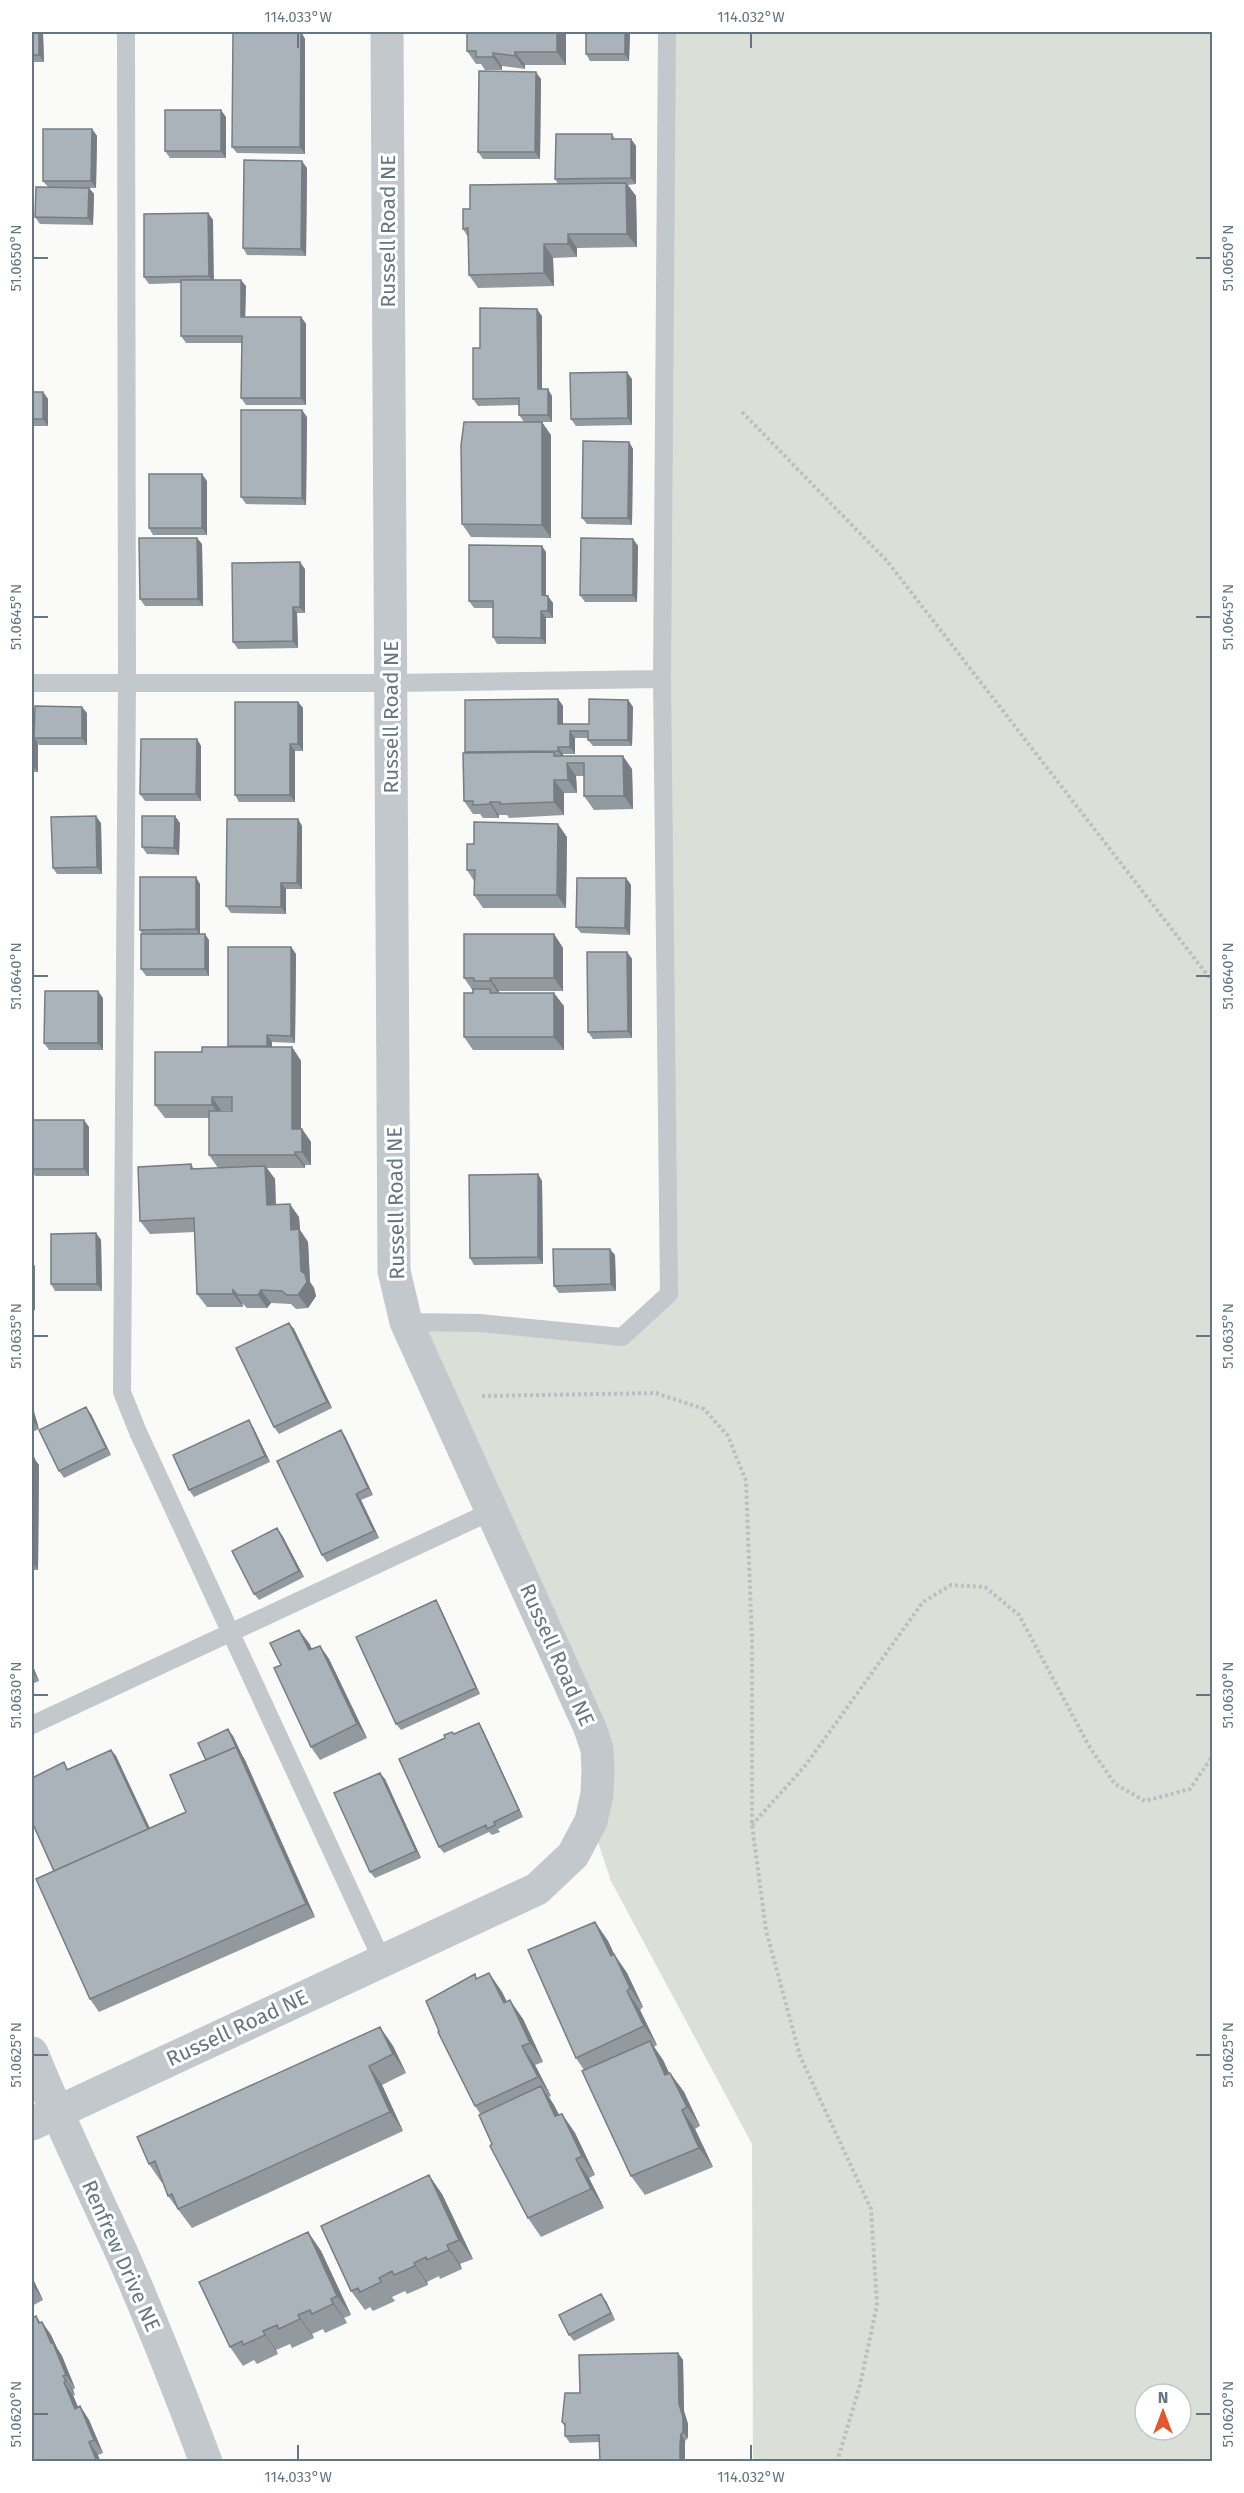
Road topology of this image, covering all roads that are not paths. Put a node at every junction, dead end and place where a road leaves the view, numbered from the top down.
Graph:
1 (126, 32) edge
2 (387, 32) edge
3 (668, 32) edge
4 (662, 679) junction
5 (128, 682) junction
6 (32, 683) edge
7 (391, 683) junction
8 (406, 1322) junction
9 (492, 1511) junction
10 (231, 1633) junction
11 (32, 1725) edge
12 (382, 1960) junction
13 (32, 2053) edge
14 (44, 2118) edge
15 (206, 2462) edge

1 - 5 lane
2 - 7 street, Russell Road NE
3 - 4 lane
4 - 7 lane
4 - 8 lane
5 - 6 lane
5 - 7 lane
5 - 10 lane
7 - 8 street, Russell Road NE
8 - 9 street, Russell Road NE
9 - 10 lane
9 - 12 street, Russell Road NE
10 - 11 lane
10 - 12 lane
12 - 14 street, Russell Road NE
13 - 14 street, Renfrew Drive NE
14 - 15 street, Renfrew Drive NE

